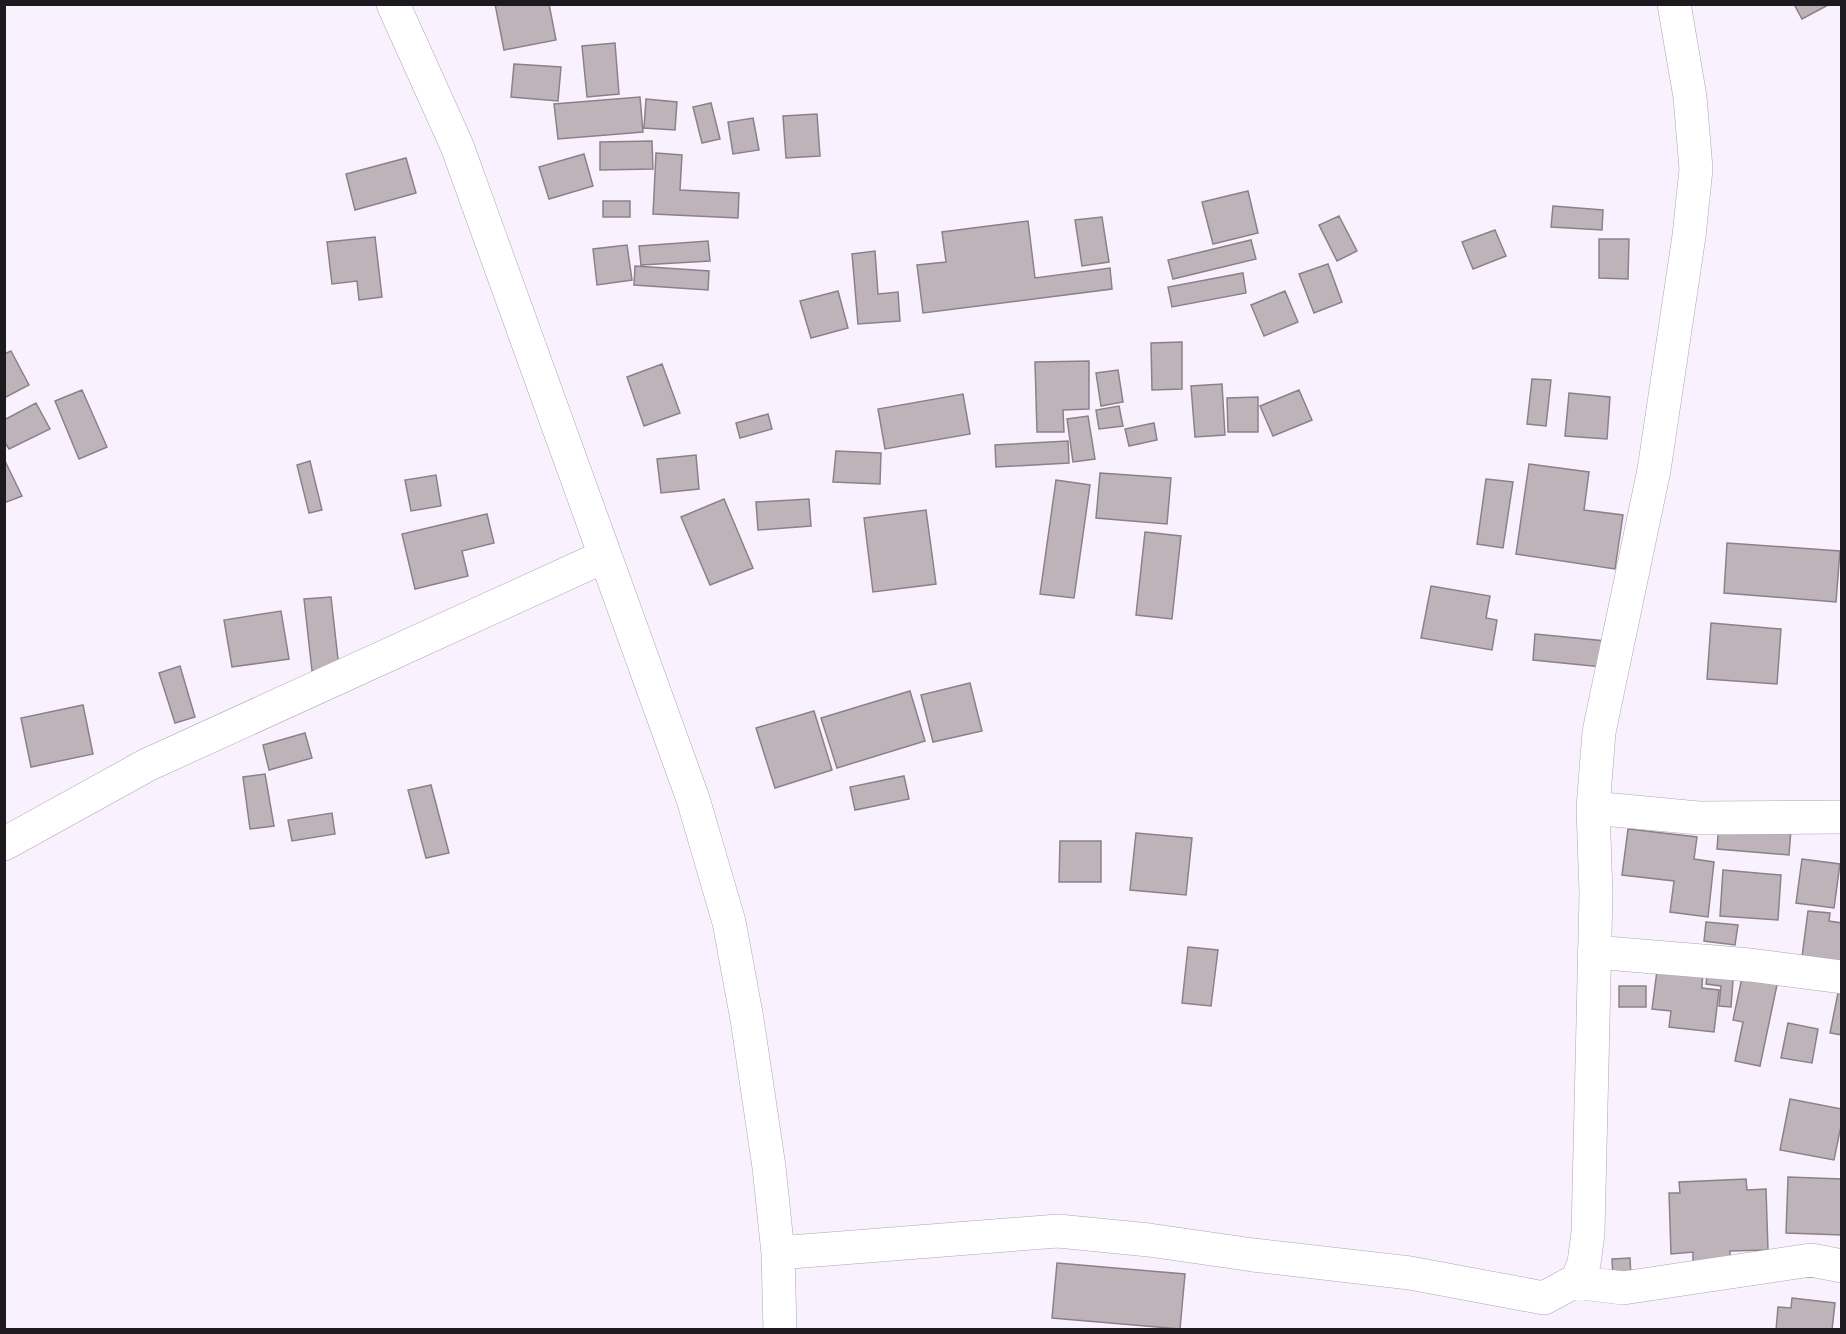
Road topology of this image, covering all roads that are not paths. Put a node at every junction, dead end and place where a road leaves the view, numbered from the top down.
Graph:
1 (393, 4) edge
2 (1674, 4) edge
3 (603, 557) junction
4 (1593, 808) junction
5 (1842, 817) edge
6 (4, 844) edge
7 (1594, 952) junction
8 (1842, 977) edge
9 (778, 1253) junction
10 (1842, 1266) edge
11 (1574, 1282) junction
12 (780, 1329) edge

1 - 3 street
2 - 4 street
3 - 6 street
3 - 9 street
4 - 5 street
4 - 7 street
7 - 8 street
7 - 11 street
9 - 11 street
9 - 12 street
10 - 11 street

